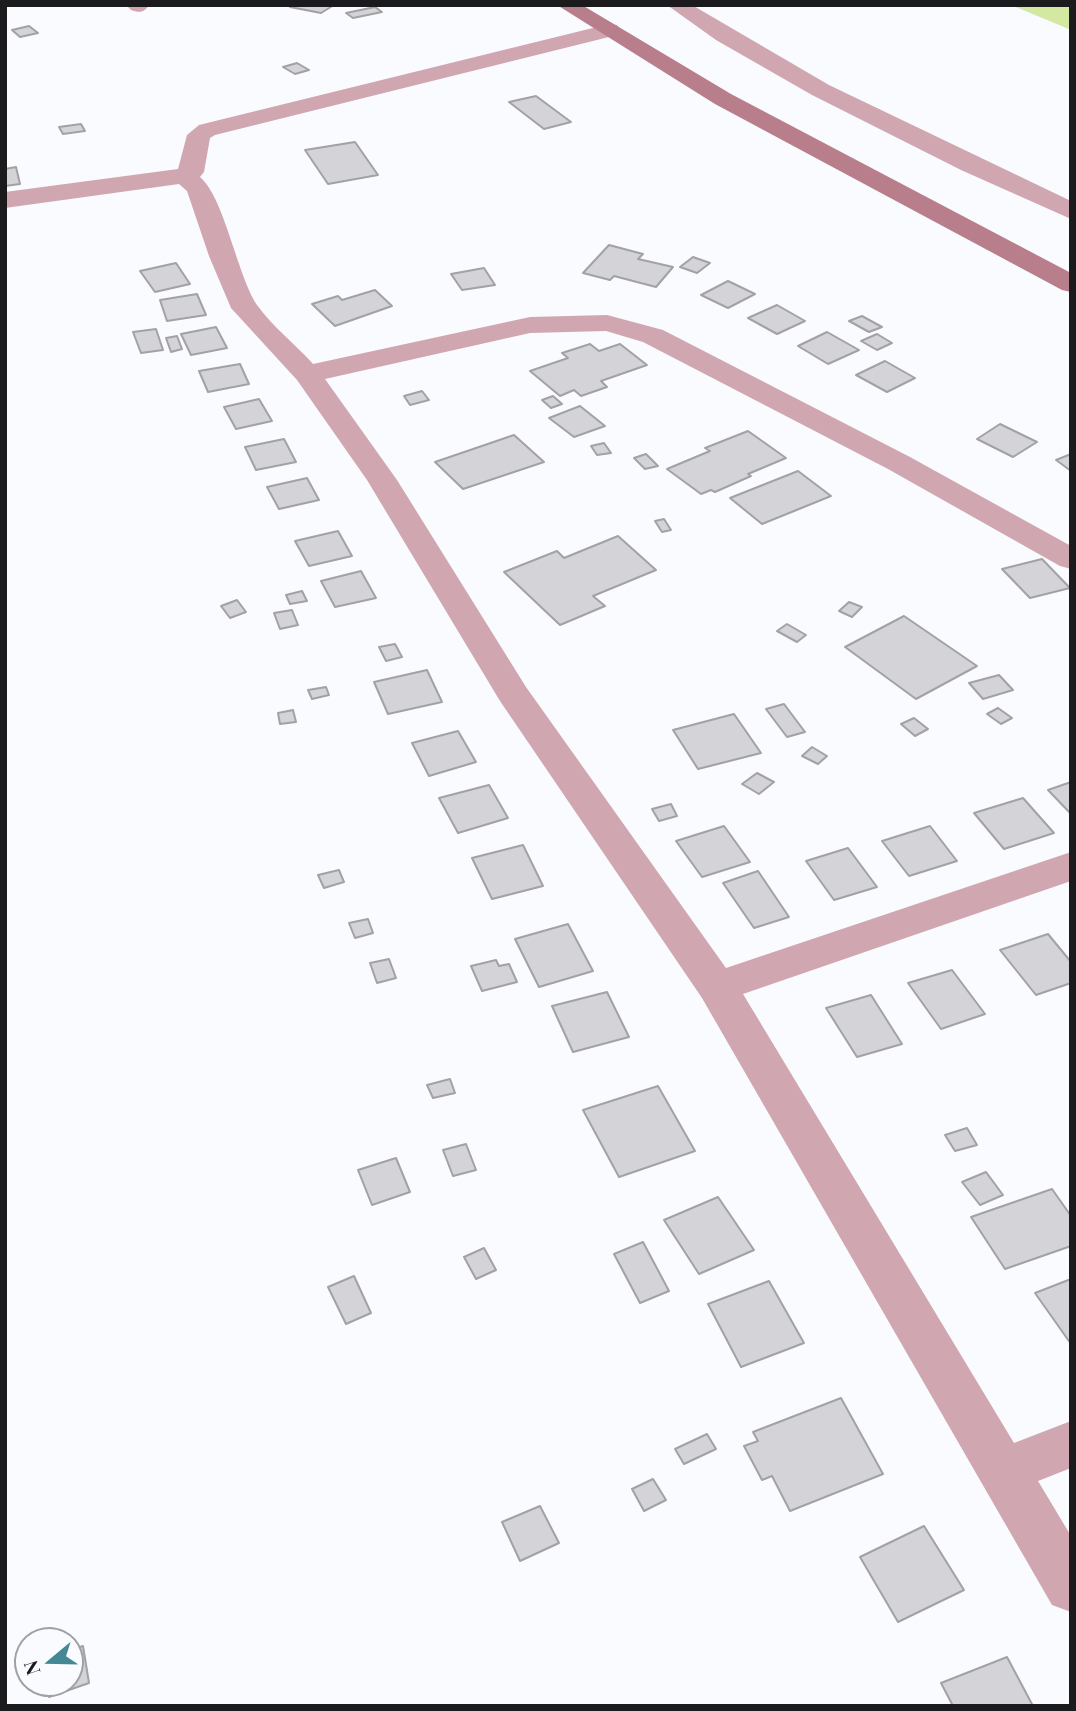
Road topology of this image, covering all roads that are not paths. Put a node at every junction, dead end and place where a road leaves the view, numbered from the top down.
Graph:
1 (567, 5) edge
2 (677, 5) edge
3 (609, 30) junction
4 (184, 176) junction
5 (5, 200) edge
6 (1071, 211) edge
7 (1071, 284) edge
8 (307, 374) junction
9 (1071, 559) edge
10 (1071, 866) edge
11 (717, 987) junction
12 (1071, 1444) edge
13 (1004, 1471) junction
14 (1071, 1586) edge

1 - 3 main road
2 - 6 street
3 - 4 street
3 - 7 main road
4 - 5 street
4 - 8 street
8 - 9 street
8 - 11 street
10 - 11 street
11 - 13 street
12 - 13 street
13 - 14 street

